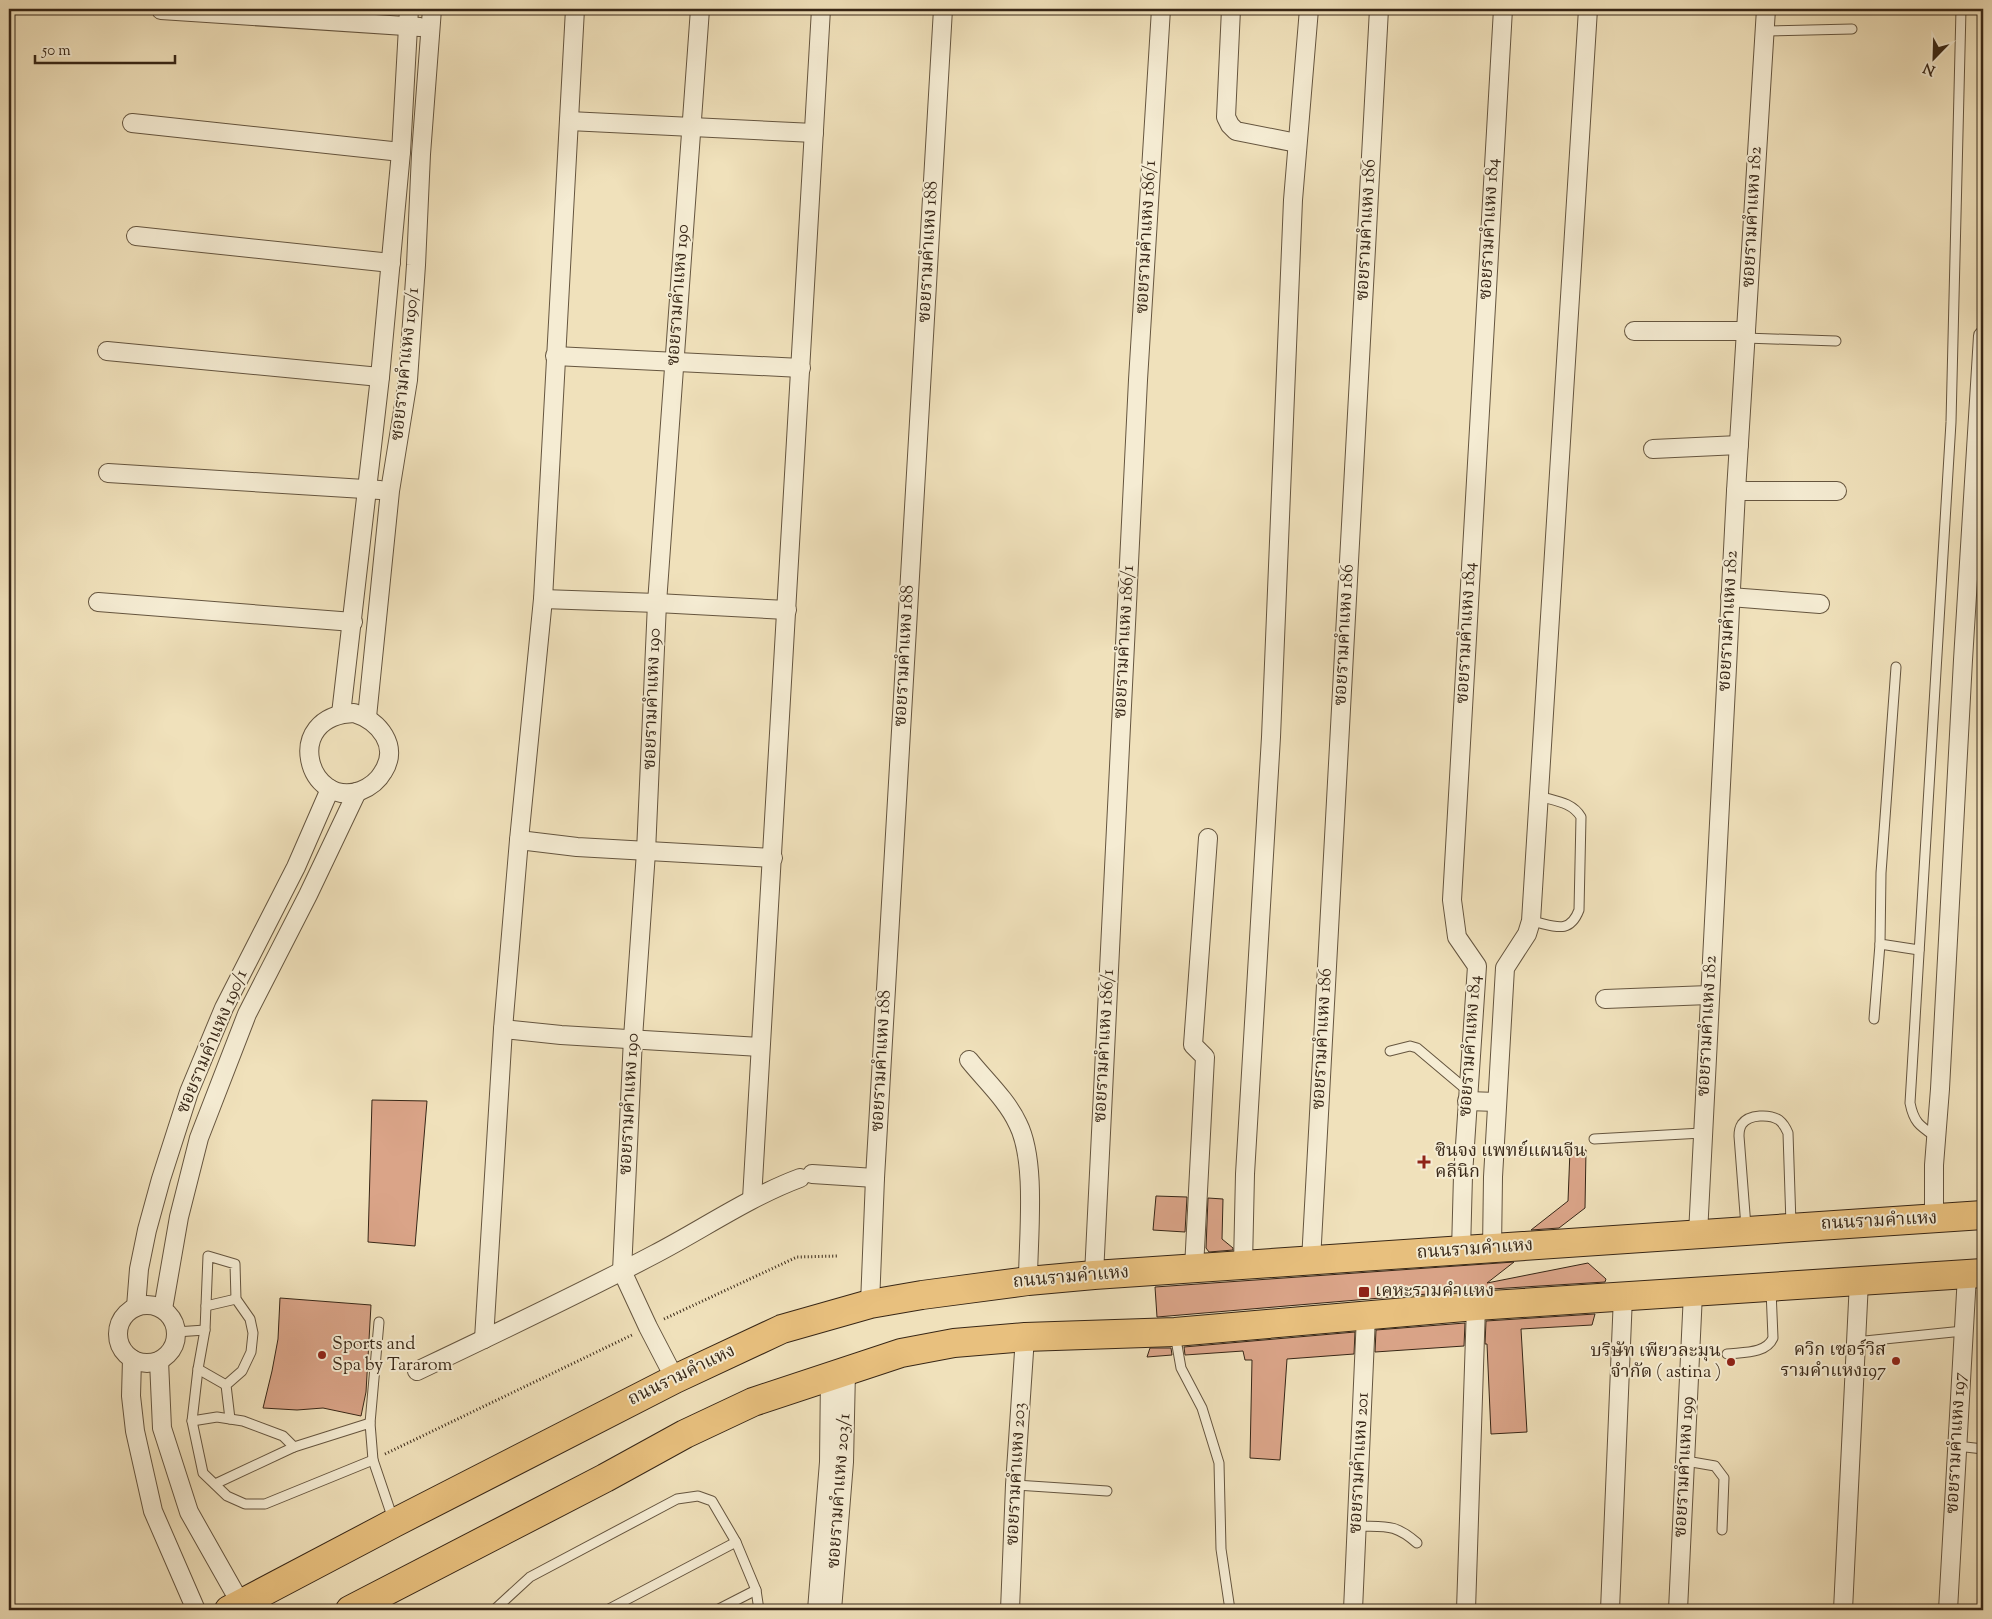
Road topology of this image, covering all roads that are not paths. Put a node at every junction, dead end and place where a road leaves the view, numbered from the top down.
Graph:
1 (409, 9) edge
2 (432, 9) edge
3 (575, 9) edge
4 (700, 9) edge
5 (821, 9) edge
6 (943, 9) edge
7 (1161, 9) edge
8 (1231, 9) edge
9 (1309, 9) edge
10 (1379, 9) edge
11 (1502, 9) edge
12 (1588, 9) edge
13 (1766, 9) edge
14 (1961, 9) edge
15 (162, 10) dead end
16 (345, 16) edge
17 (409, 26) junction
18 (431, 28) junction
19 (1852, 29) dead end
20 (1764, 31) junction
21 (569, 121) junction
22 (132, 123) dead end
23 (692, 126) junction
24 (814, 133) junction
25 (1297, 143) junction
26 (401, 152) junction
27 (136, 236) dead end
28 (391, 262) junction
29 (1634, 331) dead end
30 (1746, 334) junction
31 (1983, 336) edge
32 (1836, 341) dead end
33 (107, 351) dead end
34 (555, 356) junction
35 (674, 363) junction
36 (801, 368) junction
37 (380, 377) junction
38 (1980, 434) edge
39 (1738, 445) junction
40 (1653, 449) dead end
41 (108, 473) dead end
42 (368, 490) junction
43 (390, 491) junction
44 (1736, 491) junction
45 (1837, 491) dead end
46 (1730, 597) junction
47 (543, 599) junction
48 (98, 602) dead end
49 (657, 602) junction
50 (1820, 604) dead end
51 (787, 610) junction
52 (352, 622) junction
53 (1896, 667) dead end
54 (341, 714) junction
55 (367, 717) junction
56 (330, 790) junction
57 (357, 792) junction
58 (1539, 796) junction
59 (1208, 838) dead end
60 (519, 840) junction
61 (646, 852) junction
62 (773, 858) junction
63 (1531, 921) junction
64 (258, 940) junction
65 (1880, 944) junction
66 (279, 950) junction
67 (1919, 950) junction
68 (1477, 966) junction
69 (1505, 968) junction
70 (1709, 995) junction
71 (1605, 999) dead end
72 (1874, 1020) dead end
73 (503, 1029) junction
74 (633, 1038) junction
75 (760, 1047) junction
76 (1390, 1051) dead end
77 (968, 1060) dead end
78 (1468, 1096) junction
79 (1497, 1102) junction
80 (1702, 1134) junction
81 (1936, 1137) junction
82 (1594, 1139) dead end
83 (875, 1178) junction
84 (752, 1199) junction
85 (1983, 1215) edge
86 (1934, 1218) junction
87 (1792, 1227) junction
88 (1746, 1230) junction
89 (1698, 1234) junction
90 (1492, 1249) junction
91 (1461, 1251) junction
92 (1311, 1260) junction
93 (1243, 1264) junction
94 (1194, 1268) junction
95 (622, 1271) junction
96 (1975, 1274) edge
97 (1094, 1275) junction
98 (1028, 1280) junction
99 (1859, 1281) junction
100 (1771, 1288) junction
101 (1693, 1293) junction
102 (1623, 1296) junction
103 (236, 1299) junction
104 (870, 1304) junction
105 (206, 1306) junction
106 (1476, 1306) junction
107 (136, 1307) junction
108 (163, 1309) junction
109 (1366, 1316) junction
110 (379, 1322) dead end
111 (206, 1330) junction
112 (176, 1332) junction
113 (1175, 1332) junction
114 (1963, 1332) junction
115 (1025, 1337) junction
116 (484, 1339) junction
117 (1855, 1342) junction
118 (1727, 1354) dead end
119 (132, 1359) junction
120 (158, 1361) junction
121 (198, 1369) junction
122 (417, 1371) dead end
123 (838, 1373) junction
124 (675, 1379) junction
125 (226, 1385) junction
126 (230, 1419) junction
127 (192, 1421) junction
128 (370, 1423) junction
129 (162, 1428) junction
130 (135, 1431) junction
131 (1957, 1446) junction
132 (294, 1447) junction
133 (1983, 1449) edge
134 (373, 1460) junction
135 (836, 1462) junction
136 (1686, 1462) junction
137 (215, 1484) junction
138 (1015, 1485) junction
139 (1107, 1491) dead end
140 (394, 1523) junction
141 (1357, 1526) junction
142 (1722, 1530) dead end
143 (736, 1542) junction
144 (1417, 1543) dead end
145 (756, 1590) junction
146 (235, 1607) edge
147 (196, 1610) edge
148 (350, 1610) edge
149 (494, 1610) edge
150 (607, 1610) edge
151 (717, 1610) edge
152 (758, 1610) edge
153 (817, 1610) edge
154 (832, 1610) edge
155 (1010, 1610) edge
156 (1230, 1610) edge
157 (1353, 1610) edge
158 (1466, 1610) edge
159 (1610, 1610) edge
160 (1678, 1610) edge
161 (1843, 1610) edge
162 (1948, 1610) edge

1 - 17 street, ซอยรามคำแหง 190/1
2 - 18 street, ซอยรามคำแหง 190/1
3 - 21 street
4 - 23 street, ซอยรามคำแหง 190
5 - 24 street
6 - 83 street, ซอยรามคำแหง 188
7 - 97 street, ซอยรามคำแหง 186/1
8 - 25 street
9 - 25 street
10 - 92 street, ซอยรามคำแหง 186
11 - 68 street, ซอยรามคำแหง 184
12 - 58 street, ซอยรามคำแหง 184
13 - 20 street, ซอยรามคำแหง 182
14 - 67 lane
15 - 16 street
16 - 17 street
17 - 18 street
17 - 26 street, ซอยรามคำแหง 190/1
18 - 43 street, ซอยรามคำแหง 190/1
19 - 20 lane
20 - 30 street, ซอยรามคำแหง 182
21 - 23 street
21 - 34 street
22 - 26 street
23 - 24 street
23 - 35 street, ซอยรามคำแหง 190
24 - 36 street
25 - 93 street
26 - 28 street, ซอยรามคำแหง 190/1
27 - 28 street
28 - 37 street, ซอยรามคำแหง 190/1
29 - 30 street
30 - 32 lane
30 - 39 street, ซอยรามคำแหง 182
31 - 38 street
33 - 37 street
34 - 35 street
34 - 47 street
35 - 36 street
35 - 49 street, ซอยรามคำแหง 190
36 - 51 street
37 - 42 street, ซอยรามคำแหง 190/1
38 - 81 street
39 - 40 street
39 - 44 street, ซอยรามคำแหง 182
41 - 42 street
42 - 43 street
42 - 52 street, ซอยรามคำแหง 190/1
43 - 55 street, ซอยรามคำแหง 190/1
44 - 45 street
44 - 46 street, ซอยรามคำแหง 182
46 - 50 street
46 - 70 street, ซอยรามคำแหง 182
47 - 49 street
47 - 60 street
48 - 52 street
49 - 51 street
49 - 61 street, ซอยรามคำแหง 190
51 - 62 street
52 - 54 street, ซอยรามคำแหง 190/1
53 - 65 lane
54 - 55 street
54 - 56 street
55 - 57 street
56 - 57 street
56 - 64 street, ซอยรามคำแหง 190/1
57 - 66 street, ซอยรามคำแหง 190/1
58 - 63 street, ซอยรามคำแหง 184
58 - 63 lane
59 - 94 street
60 - 61 street
60 - 73 street
61 - 62 street
61 - 74 street, ซอยรามคำแหง 190
62 - 75 street
63 - 69 street, ซอยรามคำแหง 184
64 - 66 street
64 - 107 street, ซอยรามคำแหง 190/1
65 - 67 lane
65 - 72 lane
66 - 108 street, ซอยรามคำแหง 190/1
67 - 81 lane
68 - 69 street
68 - 78 street, ซอยรามคำแหง 184
69 - 79 street, ซอยรามคำแหง 184
70 - 71 street
70 - 80 street, ซอยรามคำแหง 182
73 - 74 street
73 - 116 street
74 - 75 street
74 - 95 street, ซอยรามคำแหง 190
75 - 84 street
76 - 78 lane
77 - 98 street
78 - 79 street
78 - 91 street, ซอยรามคำแหง 184
79 - 90 street, ซอยรามคำแหง 184
80 - 82 lane
80 - 89 street, ซอยรามคำแหง 182
81 - 86 street
83 - 84 street
83 - 104 street, ซอยรามคำแหง 188
84 - 95 street
85 - 86 main road, ถนนรามคำแหง
86 - 87 main road, ถนนรามคำแหง
87 - 88 main road, ถนนรามคำแหง
87 - 88 lane
88 - 89 main road, ถนนรามคำแหง
89 - 90 main road, ถนนรามคำแหง
90 - 91 main road, ถนนรามคำแหง
91 - 92 main road, ถนนรามคำแหง
92 - 93 main road, ถนนรามคำแหง
93 - 94 main road, ถนนรามคำแหง
94 - 97 main road, ถนนรามคำแหง
95 - 116 street
95 - 124 street, ซอยรามคำแหง 190
96 - 99 main road
96 - 114 street, ซอยรามคำแหง 197
97 - 98 main road, ถนนรามคำแหง
98 - 104 main road, ถนนรามคำแหง
99 - 100 main road
99 - 117 street
100 - 101 main road
100 - 118 lane
101 - 102 main road
101 - 136 street, ซอยรามคำแหง 199
102 - 106 main road
102 - 159 street
103 - 105 lane
103 - 105 lane
103 - 125 lane
104 - 124 main road, ถนนรามคำแหง
105 - 111 lane
106 - 109 main road
106 - 158 street
107 - 108 street
107 - 119 street
108 - 112 street
109 - 113 main road
109 - 141 street, ซอยรามคำแหง 201
110 - 128 lane
111 - 112 lane
111 - 121 lane
112 - 120 street
113 - 115 main road
113 - 156 lane
114 - 117 lane
114 - 131 street, ซอยรามคำแหง 197
115 - 123 main road
115 - 138 street, ซอยรามคำแหง 203
116 - 122 street
117 - 161 street
119 - 120 street
119 - 130 street
120 - 129 street
121 - 125 lane
121 - 127 lane
123 - 135 street, ซอยรามคำแหง 203/1
123 - 148 main road
124 - 140 main road, ถนนรามคำแหง
125 - 126 lane
126 - 127 lane
126 - 132 lane
127 - 137 lane
128 - 132 lane
128 - 134 lane
129 - 130 street
129 - 146 street
130 - 147 street
131 - 133 lane
131 - 162 street, ซอยรามคำแหง 197
132 - 137 lane
134 - 137 lane
134 - 140 lane
135 - 153 street, ซอยรามคำแหง 203/1
135 - 154 street, ซอยรามคำแหง 203/1
136 - 142 lane
136 - 160 street, ซอยรามคำแหง 199
138 - 139 lane
138 - 155 street, ซอยรามคำแหง 203
140 - 146 main road, ถนนรามคำแหง
141 - 144 lane
141 - 157 street, ซอยรามคำแหง 201
143 - 145 lane
143 - 149 lane
143 - 150 lane
145 - 151 lane
145 - 152 lane

